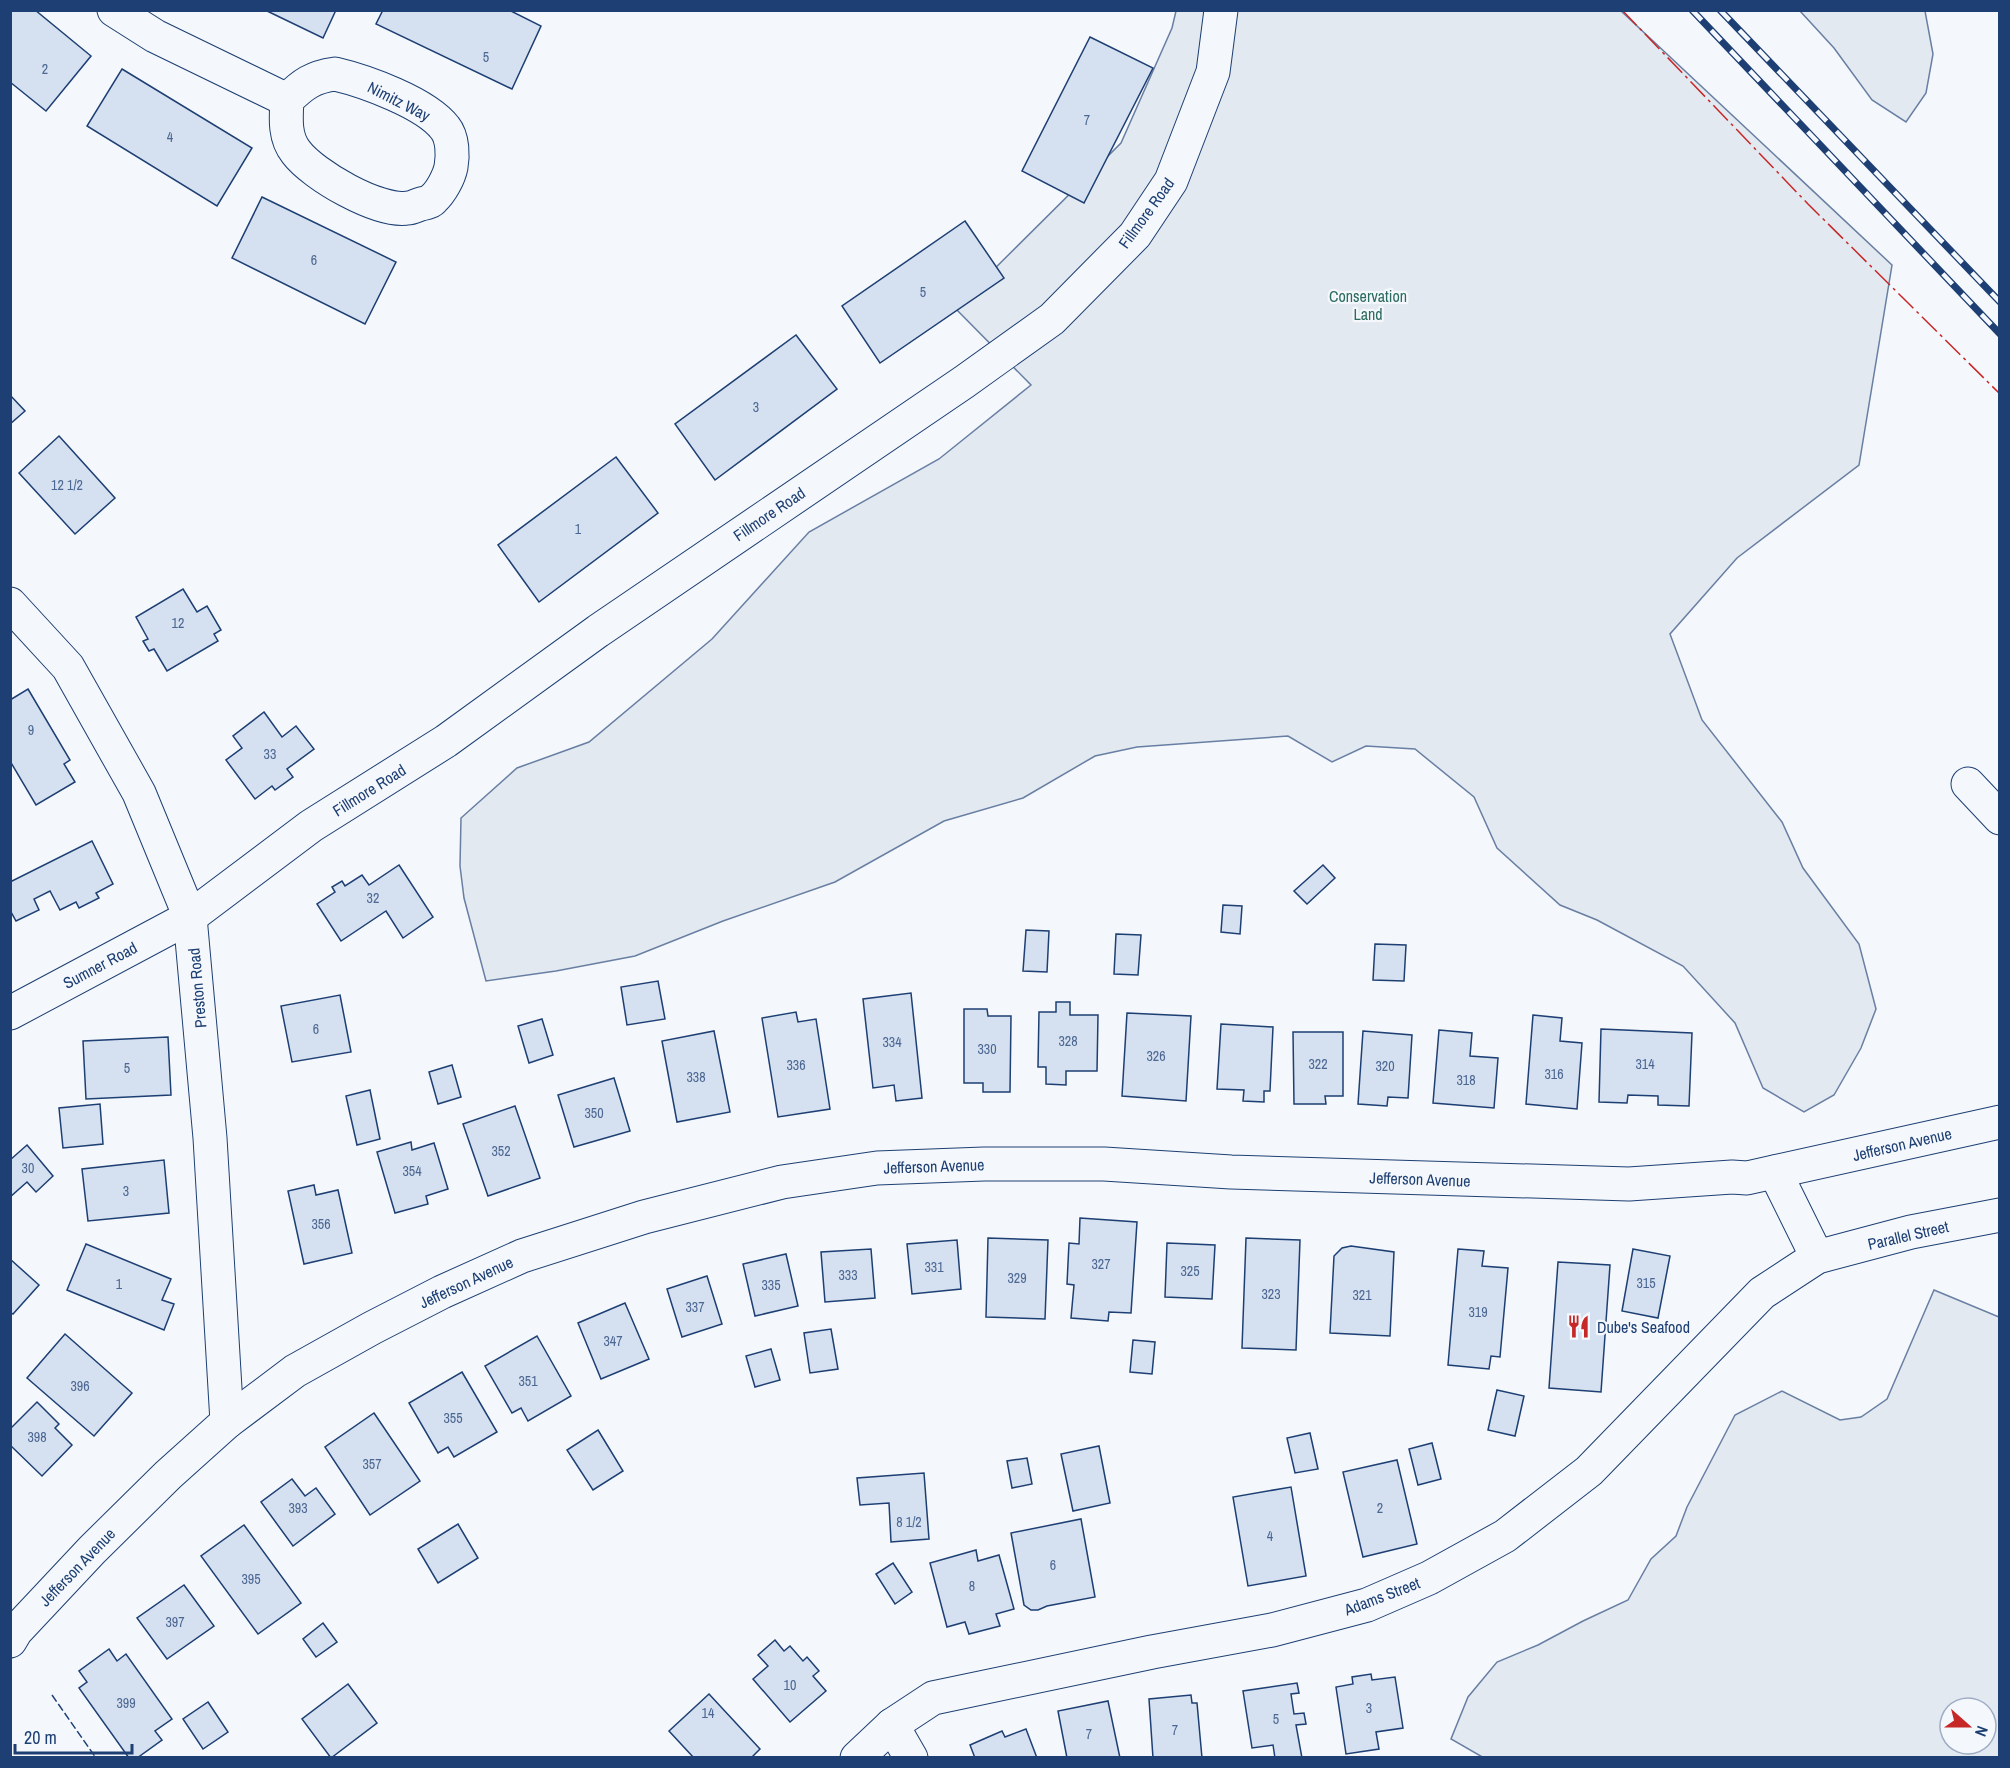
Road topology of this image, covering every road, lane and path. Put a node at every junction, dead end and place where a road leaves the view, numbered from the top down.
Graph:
1 (114, 10) edge
2 (1221, 10) edge
3 (287, 100) junction
4 (10, 604) edge
5 (1968, 784) dead end
6 (2000, 818) edge
7 (190, 917) junction
8 (10, 1013) edge
9 (2000, 1122) edge
10 (1775, 1172) junction
11 (2000, 1215) edge
12 (1817, 1257) junction
13 (227, 1422) junction
14 (10, 1641) edge
15 (892, 1725) junction
16 (857, 1758) edge
17 (911, 1758) edge

1 - 3 street
2 - 7 street, Fillmore Road
3 - 3 street, Nimitz Way
4 - 7 street, Preston Road
5 - 6 street
7 - 8 street, Sumner Road
7 - 13 street, Preston Road
9 - 10 street, Jefferson Avenue
10 - 12 street
10 - 13 street, Jefferson Avenue
11 - 12 street, Parallel Street
12 - 15 street, Adams Street
13 - 14 street, Jefferson Avenue
15 - 16 street, Adams Street
15 - 17 street

